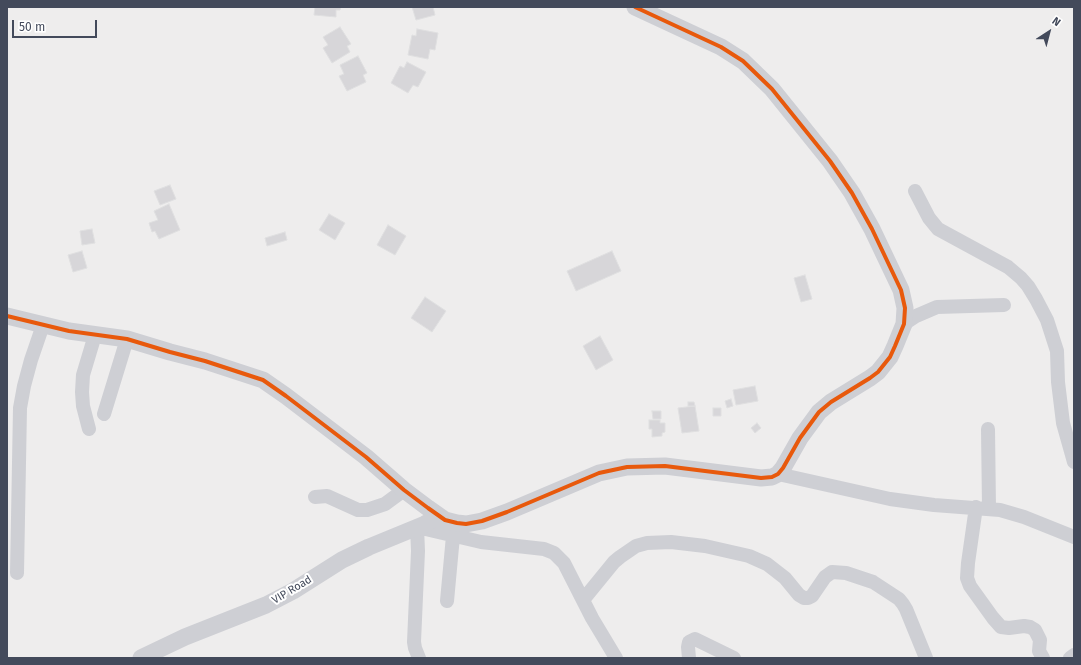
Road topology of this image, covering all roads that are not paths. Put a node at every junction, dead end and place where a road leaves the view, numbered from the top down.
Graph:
1 (634, 7) edge
2 (915, 191) dead end
3 (1004, 306) dead end
4 (7, 316) edge
5 (904, 324) junction
6 (43, 325) junction
7 (95, 335) junction
8 (127, 339) junction
9 (1067, 404) edge
10 (104, 414) dead end
11 (89, 429) dead end
12 (988, 429) dead end
13 (1074, 462) edge
14 (778, 474) junction
15 (404, 490) junction
16 (315, 497) dead end
17 (983, 508) junction
18 (439, 516) junction
19 (416, 527) junction
20 (453, 536) junction
21 (1074, 537) edge
22 (17, 573) dead end
23 (583, 600) junction
24 (447, 601) dead end
25 (417, 653) edge
26 (1074, 655) edge
27 (141, 658) edge
28 (404, 658) edge
29 (616, 658) edge
30 (689, 658) edge
31 (734, 658) edge
32 (926, 658) edge
33 (1043, 658) edge
34 (1070, 658) edge

1 - 5 street
2 - 9 street
3 - 5 street
4 - 6 street
5 - 14 street
6 - 7 street
6 - 22 street
7 - 8 street
7 - 11 street
8 - 10 street
8 - 15 street
9 - 13 street
12 - 17 street
14 - 17 street
14 - 18 street
15 - 16 street
15 - 18 street
17 - 21 street
17 - 33 street
18 - 19 street, VIP Road
19 - 20 street
19 - 25 street
19 - 27 street, VIP Road
20 - 23 street
20 - 24 street
23 - 29 street
23 - 32 street
25 - 28 street
26 - 34 street
30 - 31 street

